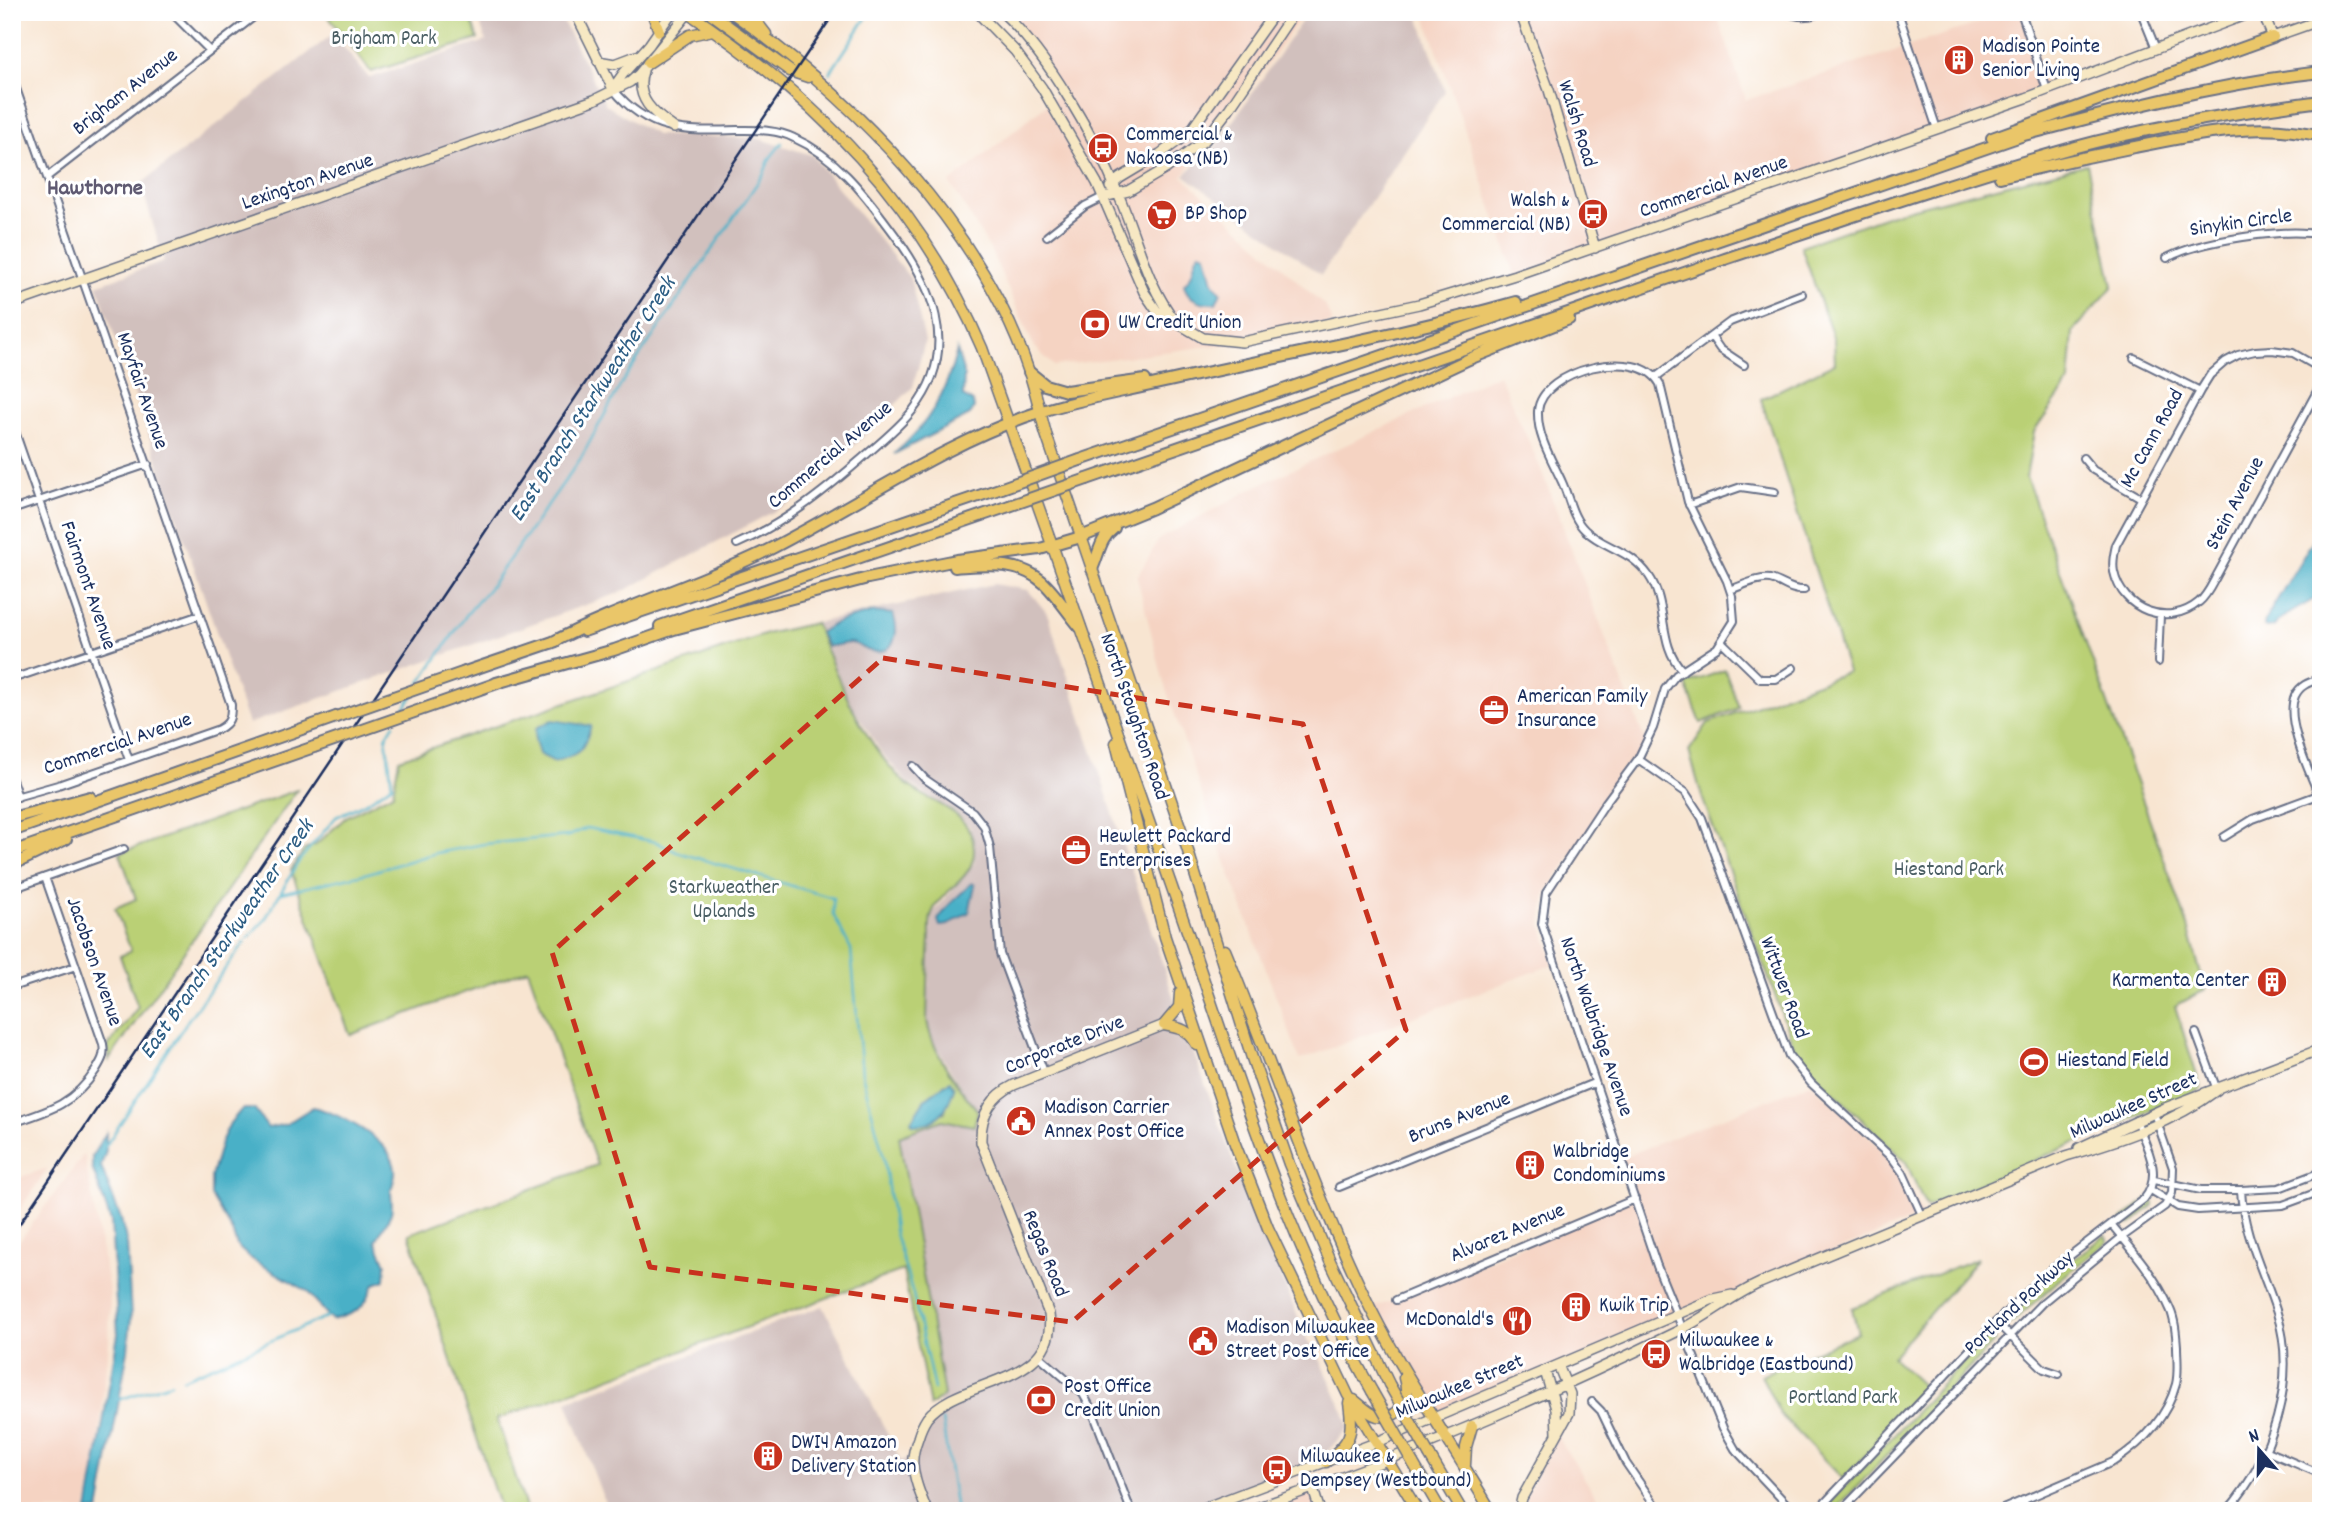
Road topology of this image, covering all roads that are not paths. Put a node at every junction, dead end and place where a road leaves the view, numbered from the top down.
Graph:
1 (171, 12) edge
2 (260, 12) edge
3 (575, 12) edge
4 (652, 12) edge
5 (672, 12) edge
6 (709, 12) edge
7 (731, 12) edge
8 (749, 12) edge
9 (977, 12) edge
10 (1002, 12) edge
11 (1275, 12) edge
12 (1294, 12) edge
13 (1520, 12) edge
14 (1787, 12) edge
15 (1824, 12) edge
16 (1898, 12) edge
17 (2021, 12) edge
18 (2141, 12) edge
19 (2253, 12) edge
20 (2262, 12) edge
21 (688, 13) edge
22 (2321, 20) edge
23 (713, 30) junction
24 (659, 31) junction
25 (2273, 37) junction
26 (775, 46) junction
27 (2155, 49) junction
28 (210, 51) junction
29 (643, 53) junction
30 (598, 61) junction
31 (647, 65) junction
32 (2321, 72) edge
33 (12, 77) edge
34 (815, 80) junction
35 (612, 89) junction
36 (2047, 90) junction
37 (2321, 101) edge
38 (674, 128) junction
39 (1937, 129) junction
40 (2321, 136) edge
41 (1907, 174) junction
42 (47, 177) junction
43 (1113, 184) junction
44 (1118, 195) junction
45 (1103, 197) junction
46 (1891, 203) junction
47 (2321, 235) edge
48 (1047, 236) dead end
49 (1595, 247) junction
50 (2167, 258) dead end
51 (1650, 262) junction
52 (84, 279) junction
53 (1631, 291) junction
54 (1802, 294) dead end
55 (12, 304) edge
56 (1177, 323) junction
57 (1711, 336) junction
58 (2134, 358) dead end
59 (1744, 365) dead end
60 (2321, 369) edge
61 (1029, 372) junction
62 (1200, 374) junction
63 (1656, 377) junction
64 (2321, 384) edge
65 (2200, 391) junction
66 (1040, 411) junction
67 (12, 423) edge
68 (1009, 424) junction
69 (2082, 458) dead end
70 (148, 464) junction
71 (1775, 492) dead end
72 (2141, 498) junction
73 (39, 501) junction
74 (1689, 505) junction
75 (12, 510) edge
76 (1124, 520) junction
77 (1081, 537) junction
78 (737, 544) dead end
79 (1052, 546) junction
80 (914, 569) junction
81 (1092, 569) junction
82 (1730, 590) junction
83 (1804, 590) dead end
84 (200, 615) junction
85 (2160, 615) junction
86 (1080, 627) junction
87 (1722, 642) junction
88 (551, 643) junction
89 (91, 652) junction
90 (2158, 662) dead end
91 (1793, 668) dead end
92 (1683, 671) junction
93 (2321, 678) edge
94 (12, 679) edge
95 (496, 683) junction
96 (1101, 683) junction
97 (231, 718) joint
98 (1638, 759) junction
99 (129, 760) junction
100 (913, 766) dead end
101 (12, 780) edge
102 (157, 780) junction
103 (2320, 796) edge
104 (15, 797) edge
105 (117, 815) junction
106 (12, 818) edge
107 (12, 831) edge
108 (2224, 836) dead end
109 (124, 849) dead end
110 (12, 852) edge
111 (12, 865) edge
112 (46, 877) junction
113 (12, 889) edge
114 (1203, 898) junction
115 (76, 966) junction
116 (1175, 970) junction
117 (12, 987) edge
118 (1164, 1025) junction
119 (2196, 1033) dead end
120 (2321, 1049) edge
121 (1209, 1067) junction
122 (1044, 1072) junction
123 (1594, 1083) junction
124 (2217, 1090) junction
125 (987, 1109) joint
126 (2154, 1113) junction
127 (2136, 1121) junction
128 (12, 1123) edge
129 (2158, 1124) junction
130 (2140, 1131) junction
131 (2066, 1156) junction
132 (2321, 1172) edge
133 (2154, 1180) junction
134 (2174, 1183) junction
135 (1339, 1187) dead end
136 (2151, 1190) junction
137 (2241, 1191) junction
138 (2321, 1191) edge
139 (1635, 1199) junction
140 (2167, 1202) junction
141 (2242, 1209) junction
142 (1922, 1215) junction
143 (2111, 1224) junction
144 (2122, 1237) junction
145 (1737, 1294) junction
146 (1396, 1300) dead end
147 (1676, 1314) junction
148 (1996, 1322) junction
149 (1682, 1329) junction
150 (2008, 1335) junction
151 (1038, 1355) junction
152 (1399, 1361) junction
153 (1558, 1365) junction
154 (1545, 1371) junction
155 (2059, 1374) dead end
156 (1567, 1385) junction
157 (1552, 1392) junction
158 (1348, 1395) junction
159 (1592, 1402) dead end
160 (1434, 1418) junction
161 (1472, 1426) junction
162 (1556, 1435) junction
163 (1447, 1437) junction
164 (1375, 1443) junction
165 (2264, 1450) junction
166 (1387, 1461) junction
167 (1326, 1462) junction
168 (1465, 1466) junction
169 (2321, 1474) edge
170 (1255, 1488) junction
171 (1313, 1489) junction
172 (2023, 1500) junction
173 (1440, 1510) edge
174 (927, 1511) edge
175 (1131, 1511) edge
176 (1196, 1511) edge
177 (1215, 1511) edge
178 (1247, 1511) edge
179 (1320, 1511) edge
180 (1418, 1511) edge
181 (1462, 1511) edge
182 (1491, 1511) edge
183 (1519, 1511) edge
184 (1659, 1511) edge
185 (1793, 1511) edge
186 (1817, 1511) edge
187 (1841, 1511) edge
188 (1998, 1511) edge
189 (2028, 1511) edge
190 (2227, 1511) edge

1 - 28 street
2 - 28 street, Brigham Avenue
3 - 30 street
4 - 24 main road
5 - 24 street
6 - 34 main road
7 - 26 main road, North Stoughton Road
8 - 26 main road
9 - 45 street, Commercial Avenue
10 - 43 street, Commercial Avenue
11 - 43 street
12 - 44 street
13 - 49 street, Walsh Road
14 - 15 street
16 - 39 street
17 - 36 street
18 - 27 street
19 - 27 street, Commercial Avenue
20 - 25 street
21 - 23 main road, North Stoughton Road
21 - 31 street
22 - 25 street
23 - 31 main road
23 - 68 main road, North Stoughton Road
24 - 29 street
25 - 41 highway
26 - 34 main road, North Stoughton Road
27 - 36 street, Commercial Avenue
28 - 42 street, Brigham Avenue
29 - 30 street
29 - 35 street
30 - 35 street
31 - 35 street
31 - 38 street
32 - 41 highway
33 - 42 street, Mayfair Avenue
34 - 61 main road, North Stoughton Road
35 - 38 street, Commercial Avenue
35 - 52 street, Lexington Avenue
36 - 39 street, Commercial Avenue
37 - 46 highway
38 - 78 street, Commercial Avenue
39 - 49 street, Commercial Avenue
40 - 46 highway
41 - 51 highway
42 - 52 street, Mayfair Avenue
43 - 44 street, Commercial Avenue
43 - 45 street
44 - 45 street
44 - 56 street, Commercial Avenue
45 - 48 street
45 - 56 street, Commercial Avenue
46 - 53 highway
47 - 50 street, Sinykin Circle
49 - 56 street, Commercial Avenue
51 - 62 highway
51 - 88 highway, bridge
52 - 55 street, Lexington Avenue
52 - 70 street, Mayfair Avenue
53 - 76 highway
53 - 95 highway, bridge
54 - 57 street
57 - 59 street
57 - 63 street
58 - 65 street
60 - 65 street, Mc Cann Road
61 - 62 highway
61 - 66 main road, North Stoughton Road
62 - 66 highway
63 - 74 street
63 - 92 street
64 - 85 street, Stein Avenue
65 - 72 street, Mc Cann Road
66 - 68 highway
66 - 77 main road, North Stoughton Road
67 - 73 street, Fairmont Avenue
68 - 79 main road, North Stoughton Road
68 - 88 highway
69 - 72 street
70 - 73 street
70 - 84 street, Mayfair Avenue
71 - 74 street
72 - 85 street, Mc Cann Road
73 - 75 street
73 - 89 street, Fairmont Avenue
74 - 82 street
76 - 77 highway
76 - 81 highway
77 - 79 highway
77 - 81 main road, North Stoughton Road
79 - 80 highway
79 - 86 main road, North Stoughton Road
80 - 86 highway
80 - 95 highway
81 - 114 main road, North Stoughton Road
82 - 83 street
82 - 87 street
84 - 89 street
84 - 97 street, Mayfair Avenue
85 - 90 street
86 - 96 main road, North Stoughton Road
87 - 91 street
87 - 92 street, North Walbridge Avenue
88 - 102 highway, bridge
89 - 94 street
89 - 99 street, Fairmont Avenue
92 - 98 street, North Walbridge Avenue
93 - 103 street
95 - 105 highway, bridge
96 - 116 main road
96 - 173 main road, North Stoughton Road, bridge
97 - 99 street, Commercial Avenue
98 - 123 street, North Walbridge Avenue
98 - 142 street, Wittwer Road
99 - 104 street, Commercial Avenue
100 - 122 street
101 - 104 street
102 - 106 highway
102 - 107 highway
103 - 108 street
105 - 110 highway
105 - 111 highway
109 - 112 street
112 - 113 street
112 - 115 street, Jacobson Avenue
114 - 152 main road
114 - 181 main road, North Stoughton Road, bridge
115 - 117 street
115 - 128 street, Jacobson Avenue
116 - 118 main road
116 - 121 main road
118 - 121 main road
118 - 122 street, Corporate Drive
119 - 124 street
120 - 124 street, Milwaukee Street
121 - 158 main road
122 - 125 street, Corporate Drive
123 - 135 street, Bruns Avenue
123 - 139 street, North Walbridge Avenue
124 - 126 street, Milwaukee Street
124 - 129 street, Milwaukee Street
125 - 151 street, Regas Road
126 - 127 street, Milwaukee Street
126 - 129 street
127 - 130 street
127 - 131 street, Milwaukee Street
129 - 130 street, Milwaukee Street
129 - 134 street
130 - 131 street, Milwaukee Street
130 - 133 street
131 - 142 street, Milwaukee Street
132 - 137 street
133 - 134 street
133 - 136 street
134 - 137 street
134 - 140 street, Portland Parkway
136 - 140 street
136 - 143 street, Portland Parkway
137 - 141 street
138 - 141 street
139 - 146 street, Alvarez Avenue
139 - 147 street, North Walbridge Avenue
140 - 141 street
140 - 144 street, Portland Parkway
141 - 165 street
142 - 145 street, Milwaukee Street
143 - 144 street
143 - 148 street, Portland Parkway
144 - 150 street, Portland Parkway
144 - 172 street
145 - 147 street, Milwaukee Street
145 - 149 street, Milwaukee Street
147 - 149 street, North Walbridge Avenue
147 - 153 street, Milwaukee Street
148 - 150 street
148 - 186 street, Portland Parkway
149 - 156 street, Milwaukee Street
149 - 185 street, North Walbridge Avenue
150 - 155 street
150 - 187 street, Portland Parkway
151 - 174 street
151 - 175 street
152 - 158 main road
152 - 160 main road
153 - 154 street, Milwaukee Street
153 - 156 street
154 - 157 street
154 - 160 street, Milwaukee Street
156 - 157 street, Milwaukee Street
156 - 162 street
157 - 161 street, Milwaukee Street
157 - 162 street
158 - 164 main road
158 - 167 main road
159 - 184 street
160 - 163 main road
160 - 164 street, Milwaukee Street
161 - 163 street, Milwaukee Street
161 - 168 main road
162 - 183 street
163 - 166 street, Milwaukee Street
163 - 168 main road
164 - 166 main road
164 - 167 street, Milwaukee Street
165 - 169 street
165 - 190 street
166 - 171 street, Milwaukee Street
166 - 180 main road
167 - 170 street, Milwaukee Street
168 - 182 main road
170 - 176 street, Milwaukee Street
170 - 177 street
171 - 178 street, Milwaukee Street
171 - 179 street
172 - 188 street
172 - 189 street

